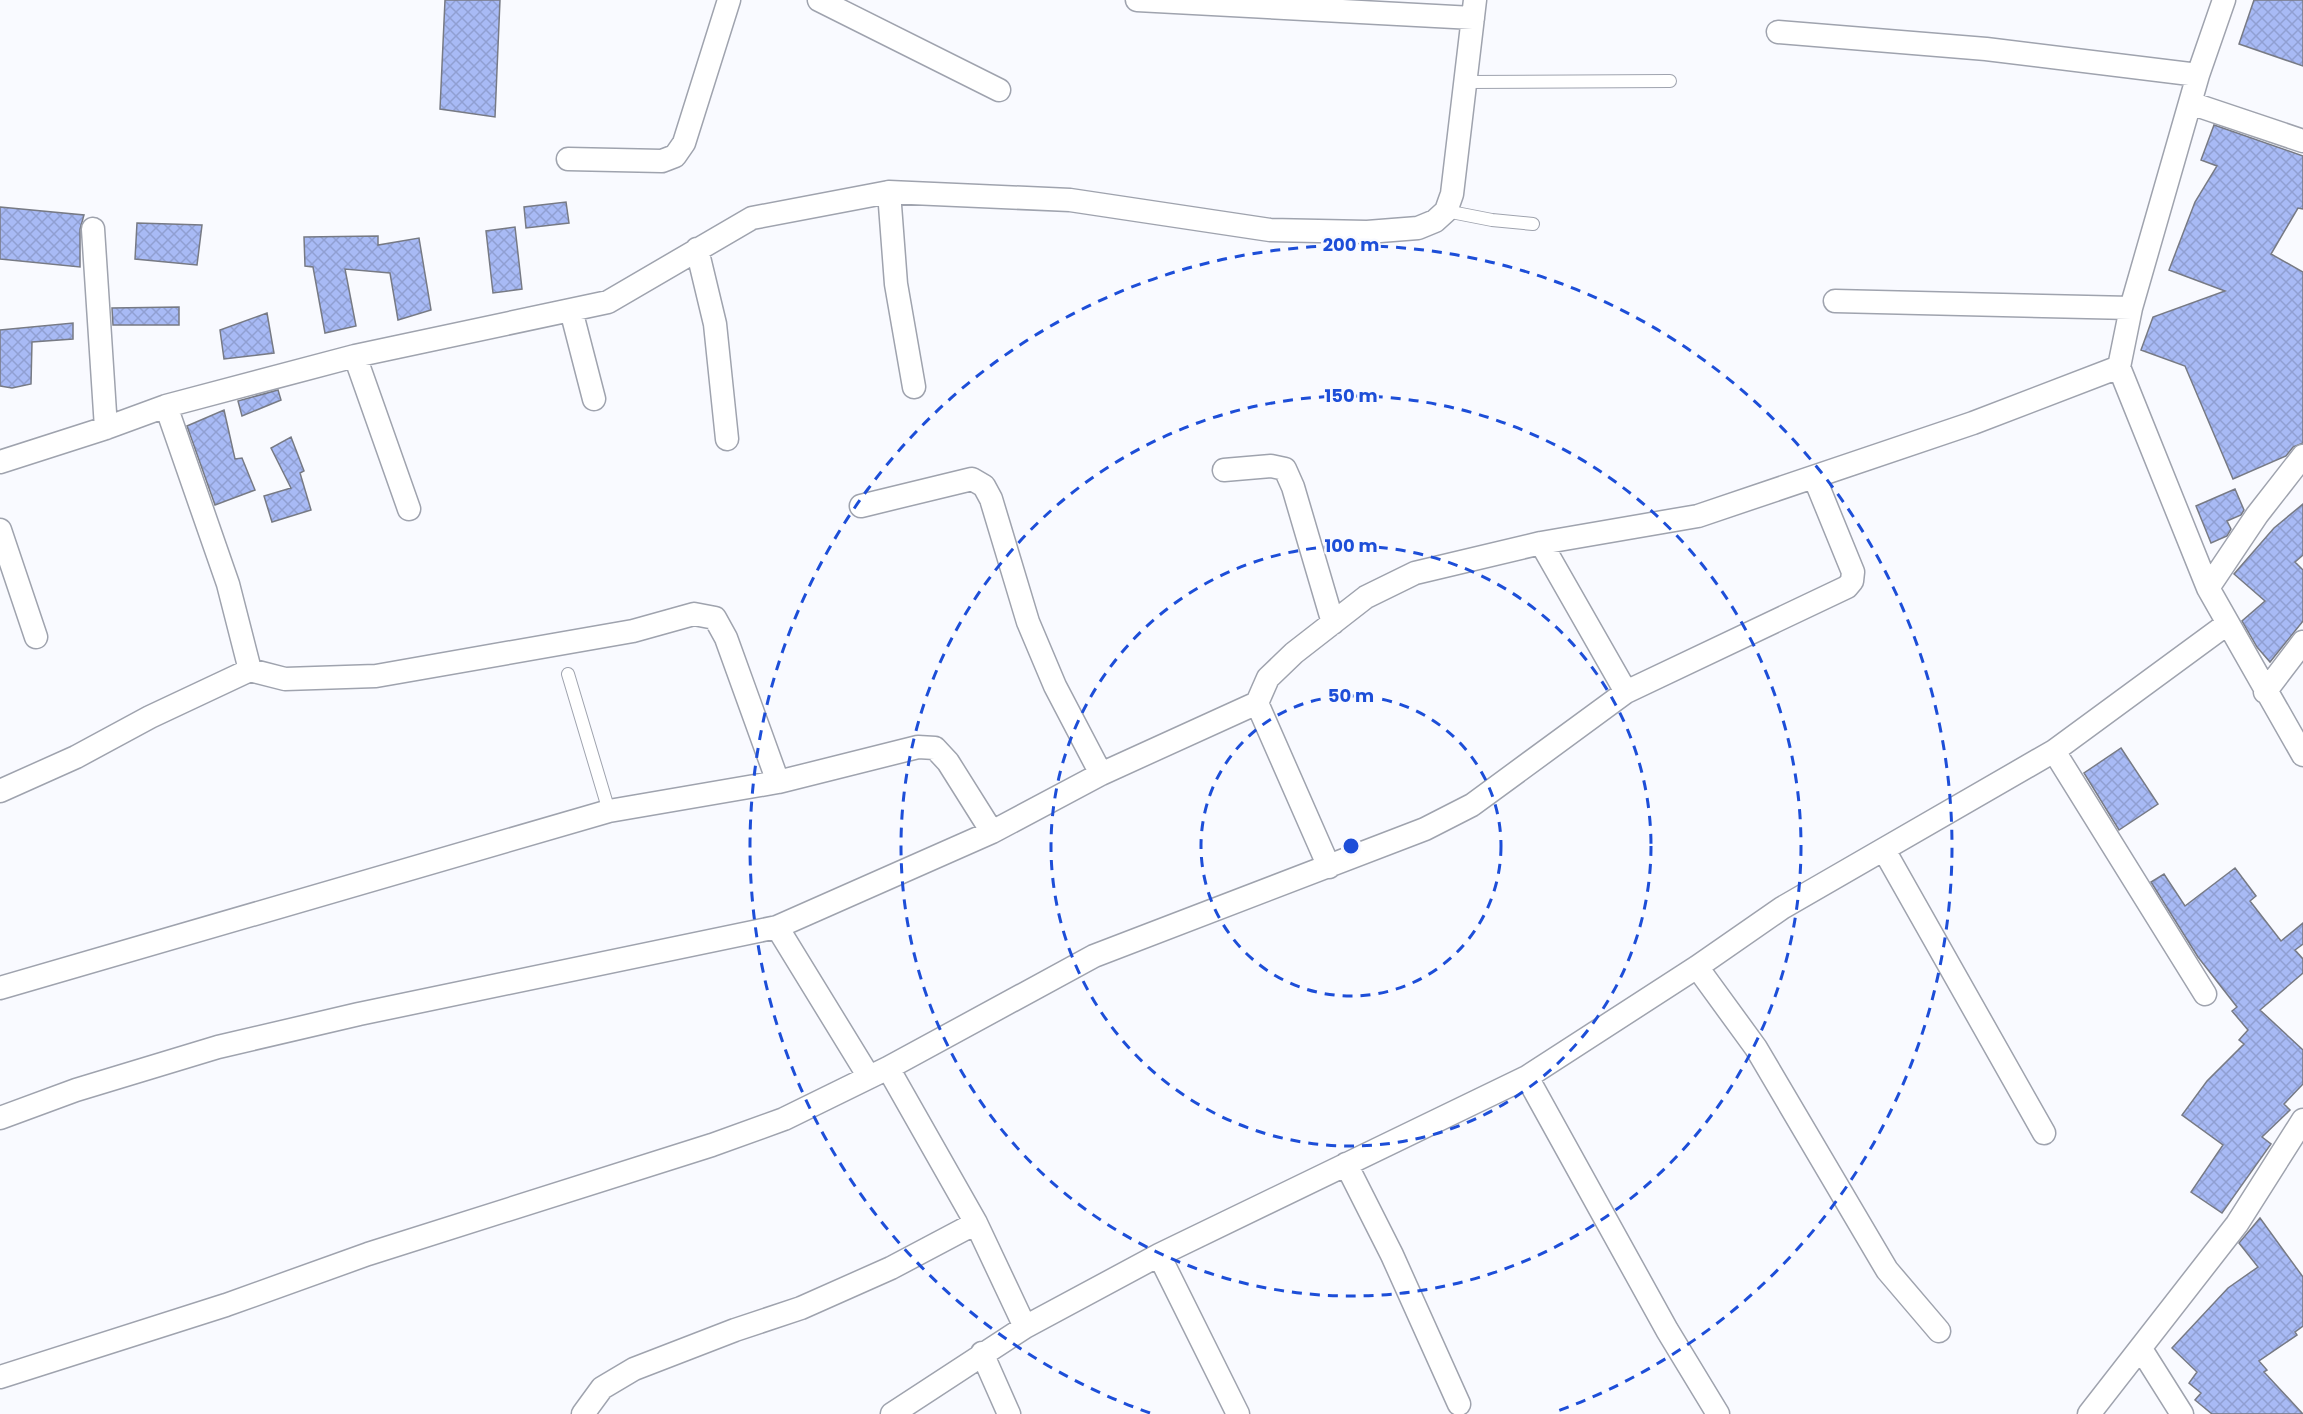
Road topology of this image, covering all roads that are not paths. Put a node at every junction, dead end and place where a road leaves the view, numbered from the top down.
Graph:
1 (729, 0) edge
2 (819, 0) edge
3 (1137, 0) edge
4 (2224, 0) edge
5 (1474, 9) edge
6 (1778, 32) dead end
7 (2198, 75) junction
8 (1670, 81) dead end
9 (1467, 82) junction
10 (999, 90) dead end
11 (2190, 103) junction
12 (2303, 141) edge
13 (568, 159) dead end
14 (889, 192) junction
15 (1446, 211) junction
16 (1533, 224) dead end
17 (93, 229) dead end
18 (697, 249) junction
19 (1835, 301) dead end
20 (2131, 308) junction
21 (571, 310) junction
22 (355, 356) junction
23 (2119, 367) junction
24 (914, 387) dead end
25 (594, 399) dead end
26 (166, 406) junction
27 (106, 428) junction
28 (727, 439) dead end
29 (2303, 456) edge
30 (0, 462) edge
31 (1224, 470) dead end
32 (1815, 479) junction
33 (861, 506) dead end
34 (409, 509) dead end
35 (0, 530) edge
36 (1540, 543) junction
37 (2208, 588) junction
38 (1333, 622) junction
39 (2227, 624) junction
40 (36, 637) dead end
41 (2303, 642) edge
42 (250, 670) junction
43 (568, 674) dead end
44 (1626, 692) junction
45 (2265, 692) junction
46 (1257, 703) junction
47 (2054, 751) junction
48 (2303, 755) edge
49 (1101, 774) junction
50 (778, 782) junction
51 (0, 791) edge
52 (609, 811) junction
53 (992, 832) junction
54 (1884, 850) junction
55 (1329, 867) junction
56 (777, 927) junction
57 (1697, 967) junction
58 (0, 988) edge
59 (2205, 994) dead end
60 (878, 1073) junction
61 (1527, 1077) junction
62 (0, 1118) edge
63 (2303, 1120) edge
64 (2044, 1133) dead end
65 (1346, 1164) junction
66 (976, 1222) junction
67 (1160, 1255) junction
68 (1025, 1327) junction
69 (1939, 1331) dead end
70 (2141, 1349) junction
71 (982, 1353) junction
72 (0, 1377) edge
73 (1459, 1404) dead end
74 (583, 1414) edge
75 (892, 1414) edge
76 (1009, 1414) edge
77 (1238, 1414) edge
78 (1718, 1414) edge
79 (2089, 1414) edge
80 (2182, 1414) edge

1 - 13 street
2 - 10 street
3 - 5 street
4 - 7 street
5 - 9 street
6 - 7 street
7 - 11 street
8 - 9 lane
9 - 15 street
11 - 12 street
11 - 20 street
14 - 15 street
14 - 18 street
14 - 24 street
15 - 16 lane
17 - 27 street
18 - 21 street
18 - 28 street
19 - 20 street
20 - 23 street
21 - 22 street
21 - 25 street
22 - 26 street
22 - 34 street
23 - 32 street
23 - 37 street
26 - 27 street
26 - 42 street
27 - 30 street
29 - 37 street
31 - 38 street
32 - 36 street
32 - 44 street
33 - 49 street
35 - 40 street
36 - 38 street
36 - 44 street
37 - 39 street
38 - 46 street
39 - 45 street
39 - 47 street
41 - 45 street
42 - 50 street
42 - 51 street
43 - 52 lane
44 - 55 street
45 - 48 street
46 - 49 street
46 - 55 street
47 - 54 street
47 - 59 street
49 - 53 street
50 - 52 street
50 - 53 street
52 - 58 street
53 - 56 street
54 - 57 street
54 - 64 street
55 - 60 street
56 - 60 street
56 - 62 street
57 - 61 street
57 - 69 street
60 - 66 street
60 - 72 street
61 - 65 street
61 - 78 street
63 - 70 street
65 - 67 street
65 - 73 street
66 - 68 street
66 - 74 street
67 - 68 street
67 - 77 street
68 - 71 street
70 - 79 street
70 - 80 street
71 - 75 street
71 - 76 street

